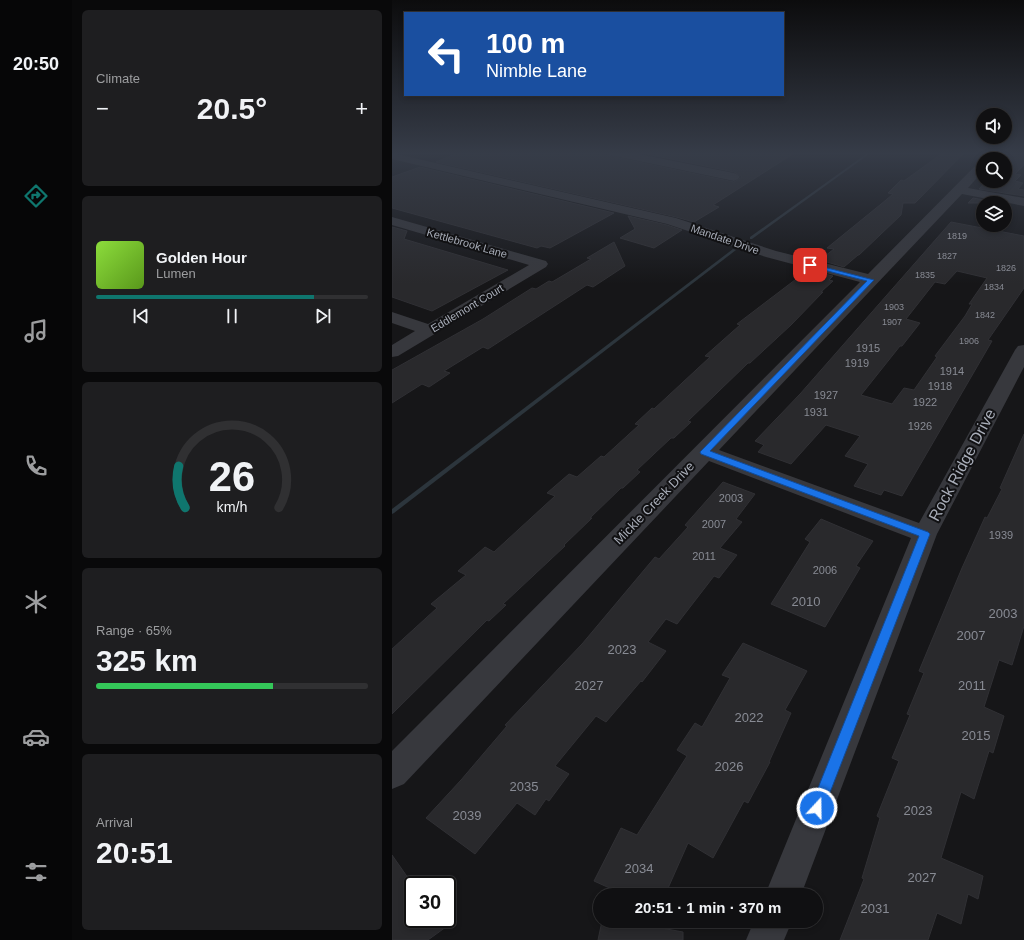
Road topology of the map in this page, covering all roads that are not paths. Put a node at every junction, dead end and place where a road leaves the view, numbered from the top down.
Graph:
1 (563, 196) edge
2 (953, 196) edge
3 (991, 196) edge
4 (1024, 202) edge
5 (392, 221) edge
6 (541, 264) joint
7 (871, 280) junction
8 (392, 317) edge
9 (429, 330) junction
10 (1024, 350) edge
11 (392, 352) edge
12 (704, 452) junction
13 (925, 534) junction
14 (392, 773) edge
15 (786, 888) edge
16 (770, 928) edge
17 (765, 940) edge

1 - 7 street, Mandate Drive
2 - 7 street, Mickle Creek Drive
3 - 4 street
5 - 6 street, Kettlebrook Lane
6 - 9 street, Eddlemont Court
7 - 12 street, Mickle Creek Drive
8 - 9 street
9 - 11 street, Eddlemont Court
10 - 13 street, Rock Ridge Drive
12 - 13 street
12 - 14 street, Mickle Creek Drive
13 - 15 street, Rock Ridge Drive
16 - 17 street

